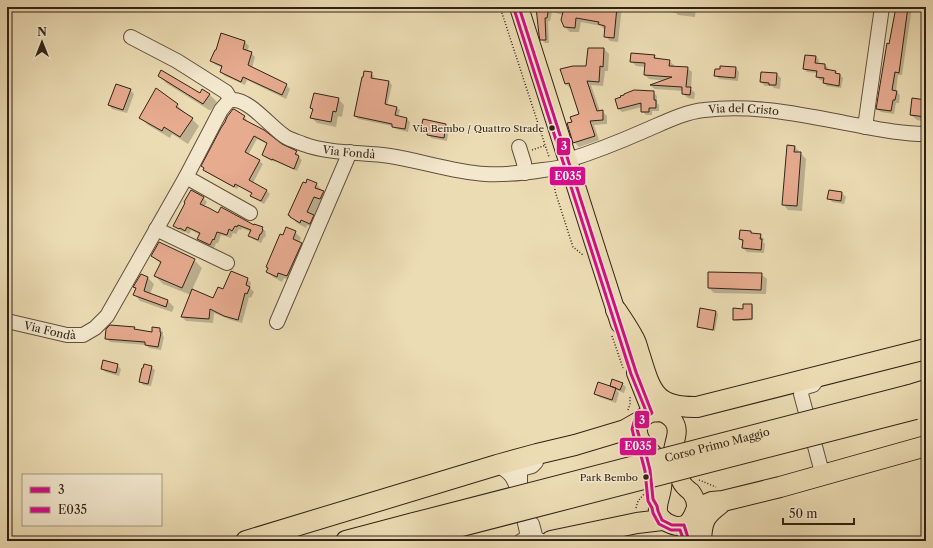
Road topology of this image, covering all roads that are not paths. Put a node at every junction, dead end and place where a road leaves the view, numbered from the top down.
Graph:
1 (520, 7) edge
2 (882, 7) edge
3 (131, 37) dead end
4 (231, 100) junction
5 (865, 127) junction
6 (926, 134) edge
7 (519, 147) dead end
8 (350, 152) junction
9 (569, 163) junction
10 (524, 173) junction
11 (186, 177) junction
12 (250, 213) dead end
13 (156, 229) junction
14 (227, 263) dead end
15 (616, 310) junction
16 (7, 321) edge
17 (277, 322) dead end
18 (926, 349) edge
19 (818, 376) junction
20 (783, 385) junction
21 (919, 400) edge
22 (697, 407) junction
23 (802, 412) junction
24 (647, 416) junction
25 (813, 440) junction
26 (926, 446) edge
27 (536, 454) junction
28 (497, 465) junction
29 (830, 473) junction
30 (790, 484) junction
31 (519, 492) junction
32 (723, 501) junction
33 (660, 513) junction
34 (524, 519) junction
35 (690, 526) edge
36 (412, 534) edge
37 (246, 541) edge
38 (346, 541) edge
39 (521, 541) edge
40 (542, 541) edge
41 (548, 541) edge
42 (551, 541) edge
43 (701, 541) edge

1 - 9 main road
2 - 5 street
3 - 4 street
4 - 8 street, Via Fondà
4 - 11 street, Via Fondà
5 - 6 street, Via del Cristo
5 - 9 street, Via del Cristo
7 - 10 street
8 - 10 street, Via Fondà
8 - 17 street
9 - 10 street, Via Fondà
9 - 15 main road
11 - 12 street
11 - 13 street, Via Fondà
13 - 14 street
13 - 16 street, Via Fondà
15 - 22 highway
15 - 24 main road
18 - 19 highway
19 - 20 highway
19 - 23 street
20 - 22 highway
20 - 23 street
21 - 36 highway, Corso Primo Maggio, bridge
22 - 24 highway
23 - 25 street
24 - 27 highway
24 - 33 main road
24 - 35 main road
25 - 29 street
25 - 30 street
26 - 29 highway
27 - 28 highway
27 - 31 street
28 - 31 street
28 - 37 highway
29 - 30 highway
30 - 32 highway
31 - 34 street
32 - 35 highway
32 - 43 highway
33 - 35 main road
33 - 42 highway
34 - 39 street
34 - 40 street
36 - 38 highway, Corso Primo Maggio
41 - 42 street

